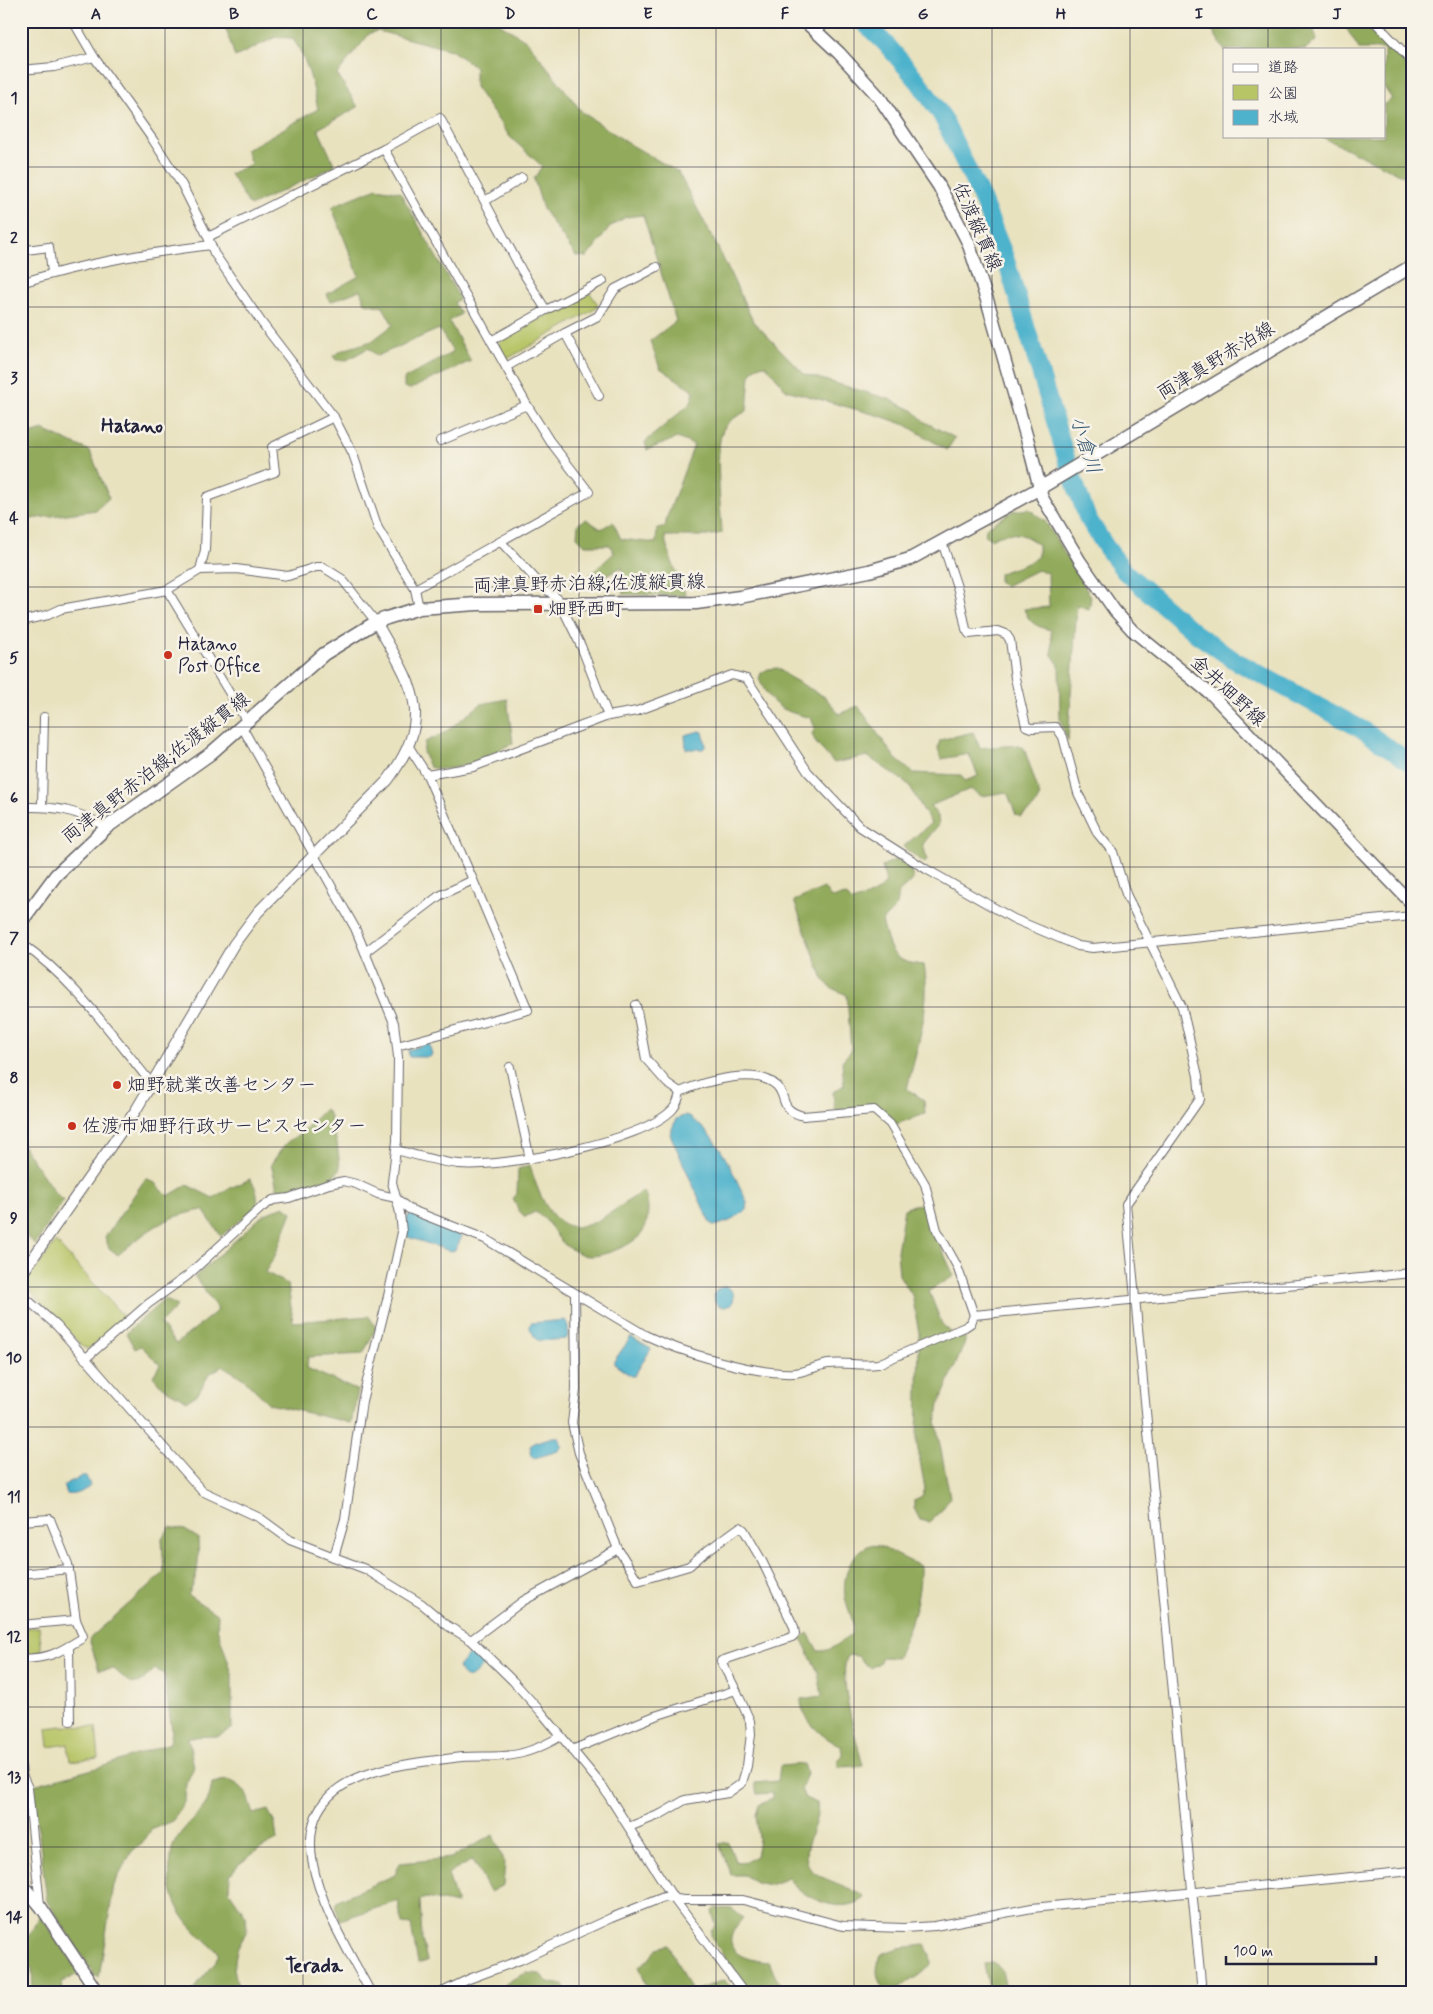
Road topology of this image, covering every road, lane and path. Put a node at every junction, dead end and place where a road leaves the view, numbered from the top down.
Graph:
1 (73, 21) edge
2 (805, 21) edge
3 (1374, 21) edge
4 (94, 57) junction
5 (1412, 61) edge
6 (21, 70) edge
7 (384, 150) junction
8 (522, 178) dead end
9 (484, 201) junction
10 (208, 237) junction
11 (211, 245) junction
12 (26, 250) dead end
13 (1412, 266) edge
14 (657, 267) dead end
15 (52, 273) junction
16 (602, 281) dead end
17 (21, 283) edge
18 (546, 310) junction
19 (565, 333) junction
20 (491, 341) junction
21 (506, 367) junction
22 (599, 396) dead end
23 (527, 405) junction
24 (334, 417) junction
25 (440, 441) dead end
26 (1044, 486) junction
27 (501, 542) junction
28 (942, 542) junction
29 (200, 570) junction
30 (415, 589) junction
31 (167, 590) junction
32 (561, 603) junction
33 (419, 608) junction
34 (21, 621) edge
35 (376, 622) junction
36 (608, 716) junction
37 (44, 717) dead end
38 (244, 725) junction
39 (409, 746) junction
40 (427, 775) junction
41 (42, 806) junction
42 (21, 807) edge
43 (107, 827) junction
44 (314, 856) junction
45 (473, 880) junction
46 (1412, 904) edge
47 (1412, 916) edge
48 (21, 922) edge
49 (1149, 942) junction
50 (21, 943) edge
51 (365, 952) junction
52 (636, 1005) dead end
53 (396, 1046) junction
54 (510, 1067) dead end
55 (152, 1084) junction
56 (680, 1092) junction
57 (396, 1150) junction
58 (530, 1159) junction
59 (396, 1198) junction
60 (1412, 1273) edge
61 (21, 1275) edge
62 (21, 1294) edge
63 (575, 1295) junction
64 (1135, 1300) junction
65 (974, 1316) junction
66 (86, 1359) junction
67 (21, 1521) edge
68 (618, 1549) junction
69 (334, 1557) junction
70 (69, 1569) junction
71 (21, 1574) edge
72 (76, 1620) junction
73 (21, 1625) edge
74 (471, 1640) junction
75 (69, 1646) junction
76 (21, 1659) edge
77 (736, 1690) junction
78 (70, 1721) dead end
79 (561, 1736) junction
80 (572, 1750) junction
81 (21, 1766) edge
82 (629, 1827) junction
83 (1412, 1871) edge
84 (21, 1883) edge
85 (1192, 1892) junction
86 (674, 1898) junction
87 (40, 1907) junction
88 (98, 1993) edge
89 (371, 1993) edge
90 (440, 1993) edge
91 (744, 1993) edge
92 (1202, 1993) edge

1 - 4 street
2 - 26 main road, 佐渡縦貫線
3 - 5 street
4 - 6 street
4 - 10 street
7 - 9 street
7 - 10 street
7 - 20 street
8 - 9 street
9 - 18 street
10 - 11 street
11 - 15 street
11 - 24 street
12 - 15 street
13 - 26 main road, 両津真野赤泊線
14 - 19 street
15 - 17 street
16 - 18 street
18 - 20 street
19 - 21 street
19 - 22 street
20 - 21 street
21 - 23 street
23 - 25 street
23 - 27 street
24 - 29 street
24 - 30 street
26 - 28 main road, 両津真野赤泊線;佐渡縦貫線
26 - 46 main road, 金井畑野線
27 - 30 street
27 - 32 street
28 - 32 main road, 両津真野赤泊線;佐渡縦貫線
28 - 49 street
29 - 31 street
29 - 35 street
30 - 33 street
31 - 34 street
31 - 38 street
32 - 33 main road, 両津真野赤泊線;佐渡縦貫線
32 - 36 street
33 - 35 main road, 両津真野赤泊線;佐渡縦貫線
35 - 38 main road, 両津真野赤泊線;佐渡縦貫線
35 - 39 street
36 - 40 street
36 - 49 street
37 - 41 street
38 - 43 main road, 両津真野赤泊線;佐渡縦貫線
38 - 44 street
39 - 40 street
39 - 44 street
40 - 45 street
41 - 42 street
41 - 43 street
43 - 48 main road, 両津真野赤泊線;佐渡縦貫線
44 - 51 street
44 - 55 street
45 - 51 street
45 - 53 street
47 - 49 street
49 - 64 street
50 - 55 street
51 - 53 street
52 - 56 street
53 - 57 street
54 - 58 street
55 - 61 street
56 - 58 street
56 - 65 street
57 - 58 street
57 - 59 street
59 - 63 street
59 - 66 street
59 - 69 street
60 - 64 street
62 - 66 street
63 - 65 street
63 - 68 street
64 - 65 street
64 - 85 street
66 - 69 street
67 - 70 street
68 - 74 street
68 - 77 street
69 - 74 street
70 - 71 street
70 - 72 street
72 - 73 street
72 - 75 street
74 - 79 street
75 - 76 street
75 - 78 street
77 - 80 street
77 - 82 street
79 - 80 street
79 - 89 street
80 - 82 street
81 - 87 street
82 - 86 street
83 - 85 street
84 - 87 main road
85 - 86 street
85 - 92 street
86 - 90 street
86 - 91 street
87 - 88 main road

